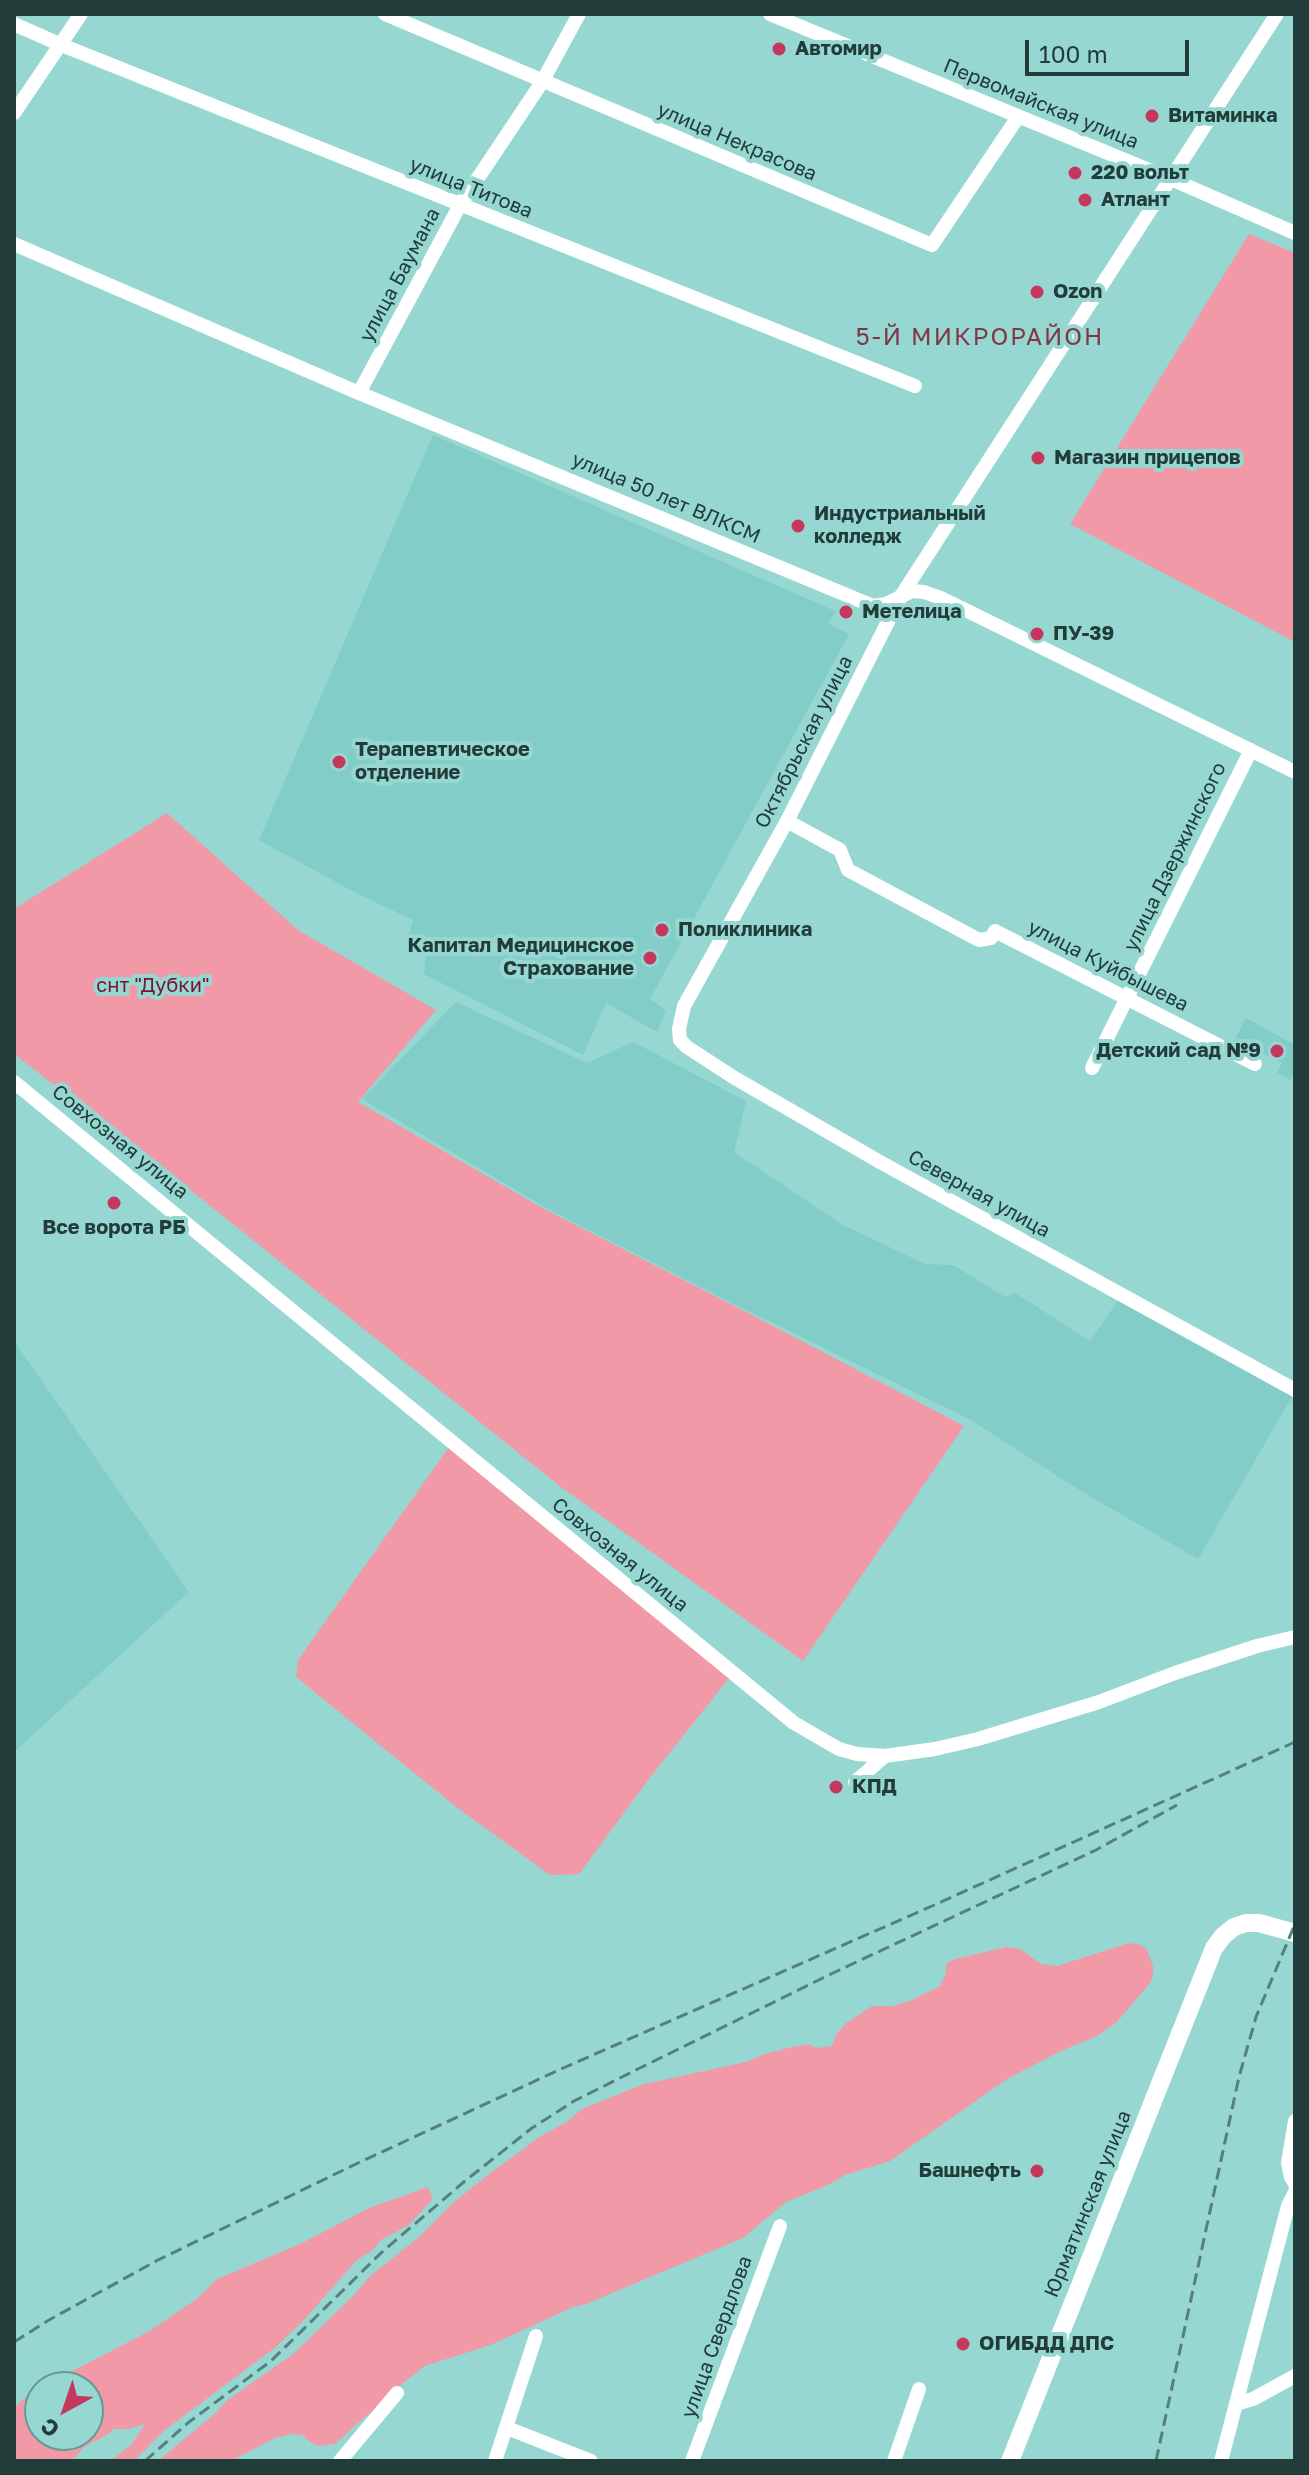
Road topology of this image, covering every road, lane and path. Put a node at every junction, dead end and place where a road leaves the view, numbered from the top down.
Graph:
1 (81, 14) edge
2 (385, 14) edge
3 (579, 14) edge
4 (770, 14) edge
5 (1277, 14) edge
6 (14, 24) edge
7 (59, 44) junction
8 (542, 82) junction
9 (14, 113) edge
10 (1018, 117) junction
11 (1171, 179) junction
12 (460, 205) junction
13 (1295, 233) edge
14 (14, 244) edge
15 (915, 386) dead end
16 (359, 393) junction
17 (901, 596) junction
18 (1251, 750) junction
19 (1295, 772) edge
20 (787, 821) junction
21 (1126, 998) junction
22 (684, 1006) joint
23 (1255, 1064) dead end
24 (1092, 1068) dead end
25 (14, 1082) edge
26 (1295, 1390) edge
27 (1295, 1637) edge
28 (885, 1756) junction
29 (855, 1782) dead end
30 (1295, 1933) edge
31 (1295, 2121) edge
32 (1295, 2184) edge
33 (1291, 2199) edge
34 (780, 2226) dead end
35 (536, 2336) dead end
36 (1295, 2376) edge
37 (919, 2389) dead end
38 (397, 2393) dead end
39 (1236, 2404) junction
40 (507, 2428) junction
41 (340, 2461) edge
42 (495, 2461) edge
43 (591, 2461) edge
44 (692, 2461) edge
45 (894, 2461) edge
46 (1010, 2461) edge
47 (1221, 2461) edge

1 - 7 street
2 - 8 street, улица Некрасова
3 - 8 street, улица Баумана
4 - 10 street, Первомайская улица
5 - 11 street, Октябрьская улица
6 - 7 street, улица Титова
7 - 9 street
7 - 12 street, улица Титова
8 - 10 street, улица Некрасова
8 - 12 street, улица Баумана
10 - 11 street, Первомайская улица
11 - 13 street, Первомайская улица
11 - 17 street, Октябрьская улица
12 - 15 street, улица Титова
12 - 16 street, улица Баумана
14 - 16 street, улица 50 лет ВЛКСМ
16 - 17 street, улица 50 лет ВЛКСМ
17 - 18 street, улица 50 лет ВЛКСМ
17 - 20 street, Октябрьская улица
18 - 19 street, улица 50 лет ВЛКСМ
18 - 21 street, улица Дзержинского
20 - 21 street, улица Куйбышева
20 - 22 street, Октябрьская улица
21 - 23 street, улица Куйбышева
21 - 24 street, улица Дзержинского
22 - 26 street, Северная улица
25 - 28 street, Совхозная улица
27 - 28 street, Совхозная улица
28 - 29 street
30 - 46 main road, Юрматинская улица
31 - 32 street
33 - 39 street
34 - 44 street, улица Свердлова
35 - 40 street
36 - 39 street
37 - 45 street
38 - 41 street
39 - 47 street
40 - 42 street
40 - 43 street

